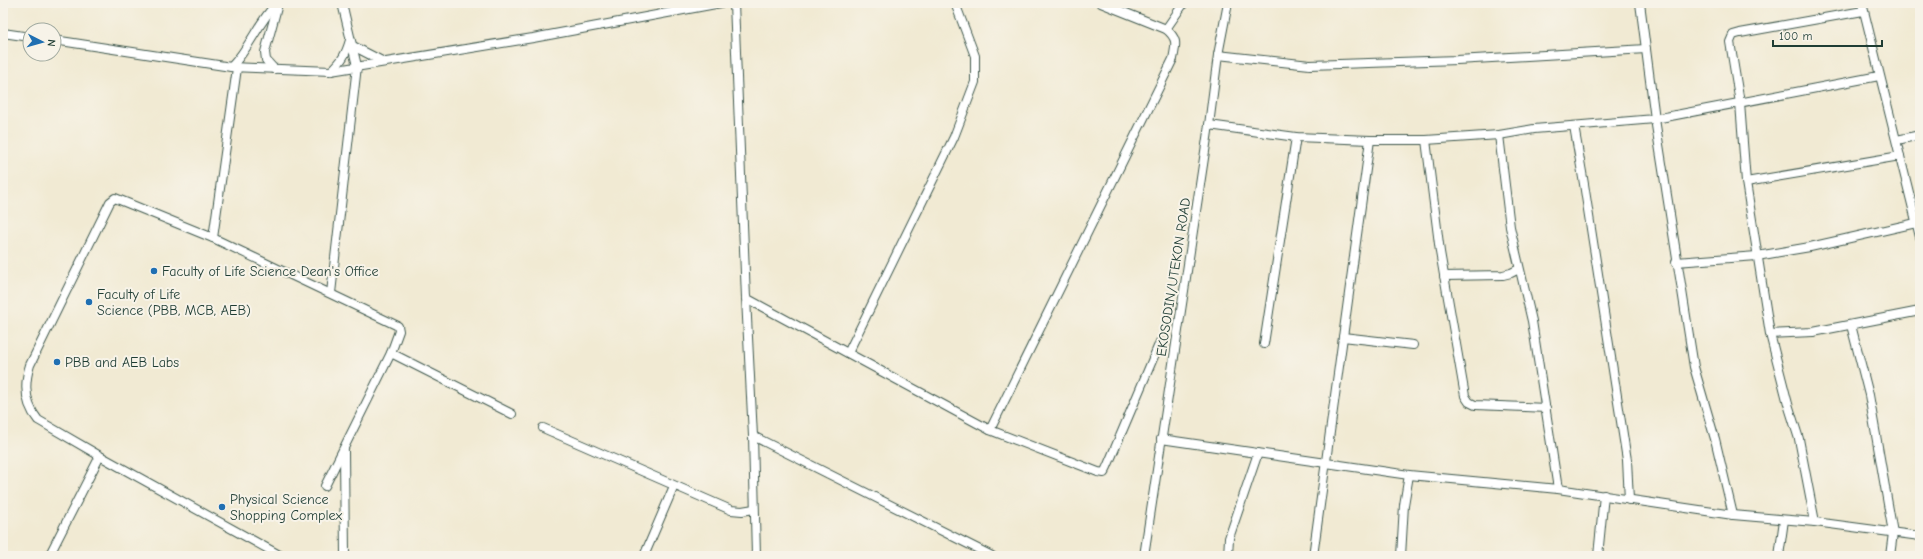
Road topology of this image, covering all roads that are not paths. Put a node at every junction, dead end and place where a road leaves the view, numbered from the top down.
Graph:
1 (278, 3) edge
2 (342, 3) edge
3 (721, 3) edge
4 (734, 3) edge
5 (955, 3) edge
6 (1101, 3) edge
7 (1184, 3) edge
8 (1228, 3) edge
9 (1640, 3) edge
10 (1116, 6) edge
11 (1863, 7) edge
12 (1166, 29) junction
13 (3, 33) edge
14 (22, 36) edge
15 (62, 41) edge
16 (351, 43) junction
17 (1646, 49) junction
18 (1218, 56) junction
19 (385, 62) junction
20 (357, 66) junction
21 (234, 67) junction
22 (274, 69) junction
23 (331, 71) junction
24 (1879, 76) junction
25 (1740, 103) junction
26 (1655, 118) junction
27 (1209, 125) junction
28 (1574, 126) junction
29 (1499, 135) junction
30 (1920, 135) edge
31 (1296, 137) junction
32 (1370, 140) junction
33 (1426, 140) junction
34 (1897, 140) junction
35 (1900, 156) junction
36 (1746, 182) junction
37 (1917, 212) edge
38 (1916, 223) junction
39 (1920, 237) edge
40 (214, 238) junction
41 (1757, 256) junction
42 (1676, 262) junction
43 (1519, 269) junction
44 (1444, 276) junction
45 (331, 293) junction
46 (746, 298) junction
47 (1920, 311) edge
48 (1851, 325) junction
49 (1770, 334) junction
50 (1343, 337) junction
51 (1160, 342) dead end
52 (1264, 344) dead end
53 (1413, 346) dead end
54 (848, 352) junction
55 (392, 353) junction
56 (1546, 408) junction
57 (512, 414) dead end
58 (543, 428) dead end
59 (990, 430) junction
60 (753, 436) junction
61 (1161, 439) junction
62 (344, 448) junction
63 (1258, 453) junction
64 (100, 456) junction
65 (1326, 462) junction
66 (1409, 475) junction
67 (325, 486) dead end
68 (674, 486) junction
69 (1558, 489) junction
70 (1604, 495) junction
71 (1629, 500) junction
72 (754, 509) junction
73 (1733, 515) junction
74 (1784, 520) junction
75 (1815, 522) junction
76 (1893, 533) junction
77 (1920, 536) edge
78 (49, 556) edge
79 (281, 556) edge
80 (345, 556) edge
81 (644, 556) edge
82 (756, 556) edge
83 (992, 556) edge
84 (1144, 556) edge
85 (1228, 556) edge
86 (1313, 556) edge
87 (1401, 556) edge
88 (1598, 556) edge
89 (1779, 556) edge
90 (1890, 556) edge

1 - 21 street
1 - 22 street
2 - 16 street
3 - 19 street
4 - 46 street
5 - 54 street
6 - 10 street
7 - 12 street
8 - 18 street, EKOSODIN/UTEKON ROAD
9 - 17 street
10 - 12 street
11 - 24 street
11 - 25 street
12 - 59 street
13 - 14 street
15 - 21 street
16 - 19 street
16 - 20 street
16 - 23 street
17 - 18 street
17 - 26 street
18 - 27 street, EKOSODIN/UTEKON ROAD
19 - 20 street
20 - 23 street
20 - 45 street
21 - 22 street
21 - 40 street
22 - 23 street
24 - 25 street
24 - 34 street
25 - 26 street
25 - 36 street
26 - 28 street
26 - 42 street
27 - 31 street
27 - 61 street, EKOSODIN/UTEKON ROAD
28 - 29 street
28 - 71 street
29 - 33 street
29 - 43 street
30 - 34 street
31 - 32 street
31 - 52 street
32 - 33 street
32 - 50 street
33 - 44 street
34 - 35 street
35 - 36 street
35 - 37 street
36 - 41 street
37 - 38 street
38 - 39 street
38 - 41 street
40 - 45 street
40 - 64 street
41 - 42 street
41 - 49 street
42 - 73 street
43 - 44 street
43 - 56 street
44 - 56 street
45 - 55 street
46 - 54 street
46 - 60 street
47 - 48 street
48 - 49 street
48 - 76 street
49 - 75 street
50 - 53 street
50 - 65 street
51 - 59 street
54 - 59 street
55 - 57 street
55 - 62 street
56 - 69 street
58 - 68 street
60 - 72 street
60 - 83 street
61 - 63 street
61 - 84 street, EKOSODIN/UTEKON ROAD
62 - 67 street
62 - 80 street
63 - 65 street
63 - 85 street
64 - 78 street
64 - 79 street
65 - 66 street
65 - 86 street
66 - 69 street
66 - 87 street
68 - 72 street
68 - 81 street
69 - 70 street
70 - 71 street
70 - 88 street
71 - 73 street
72 - 82 street
73 - 74 street
74 - 75 street
74 - 89 street
75 - 76 street
76 - 77 street
76 - 90 street

